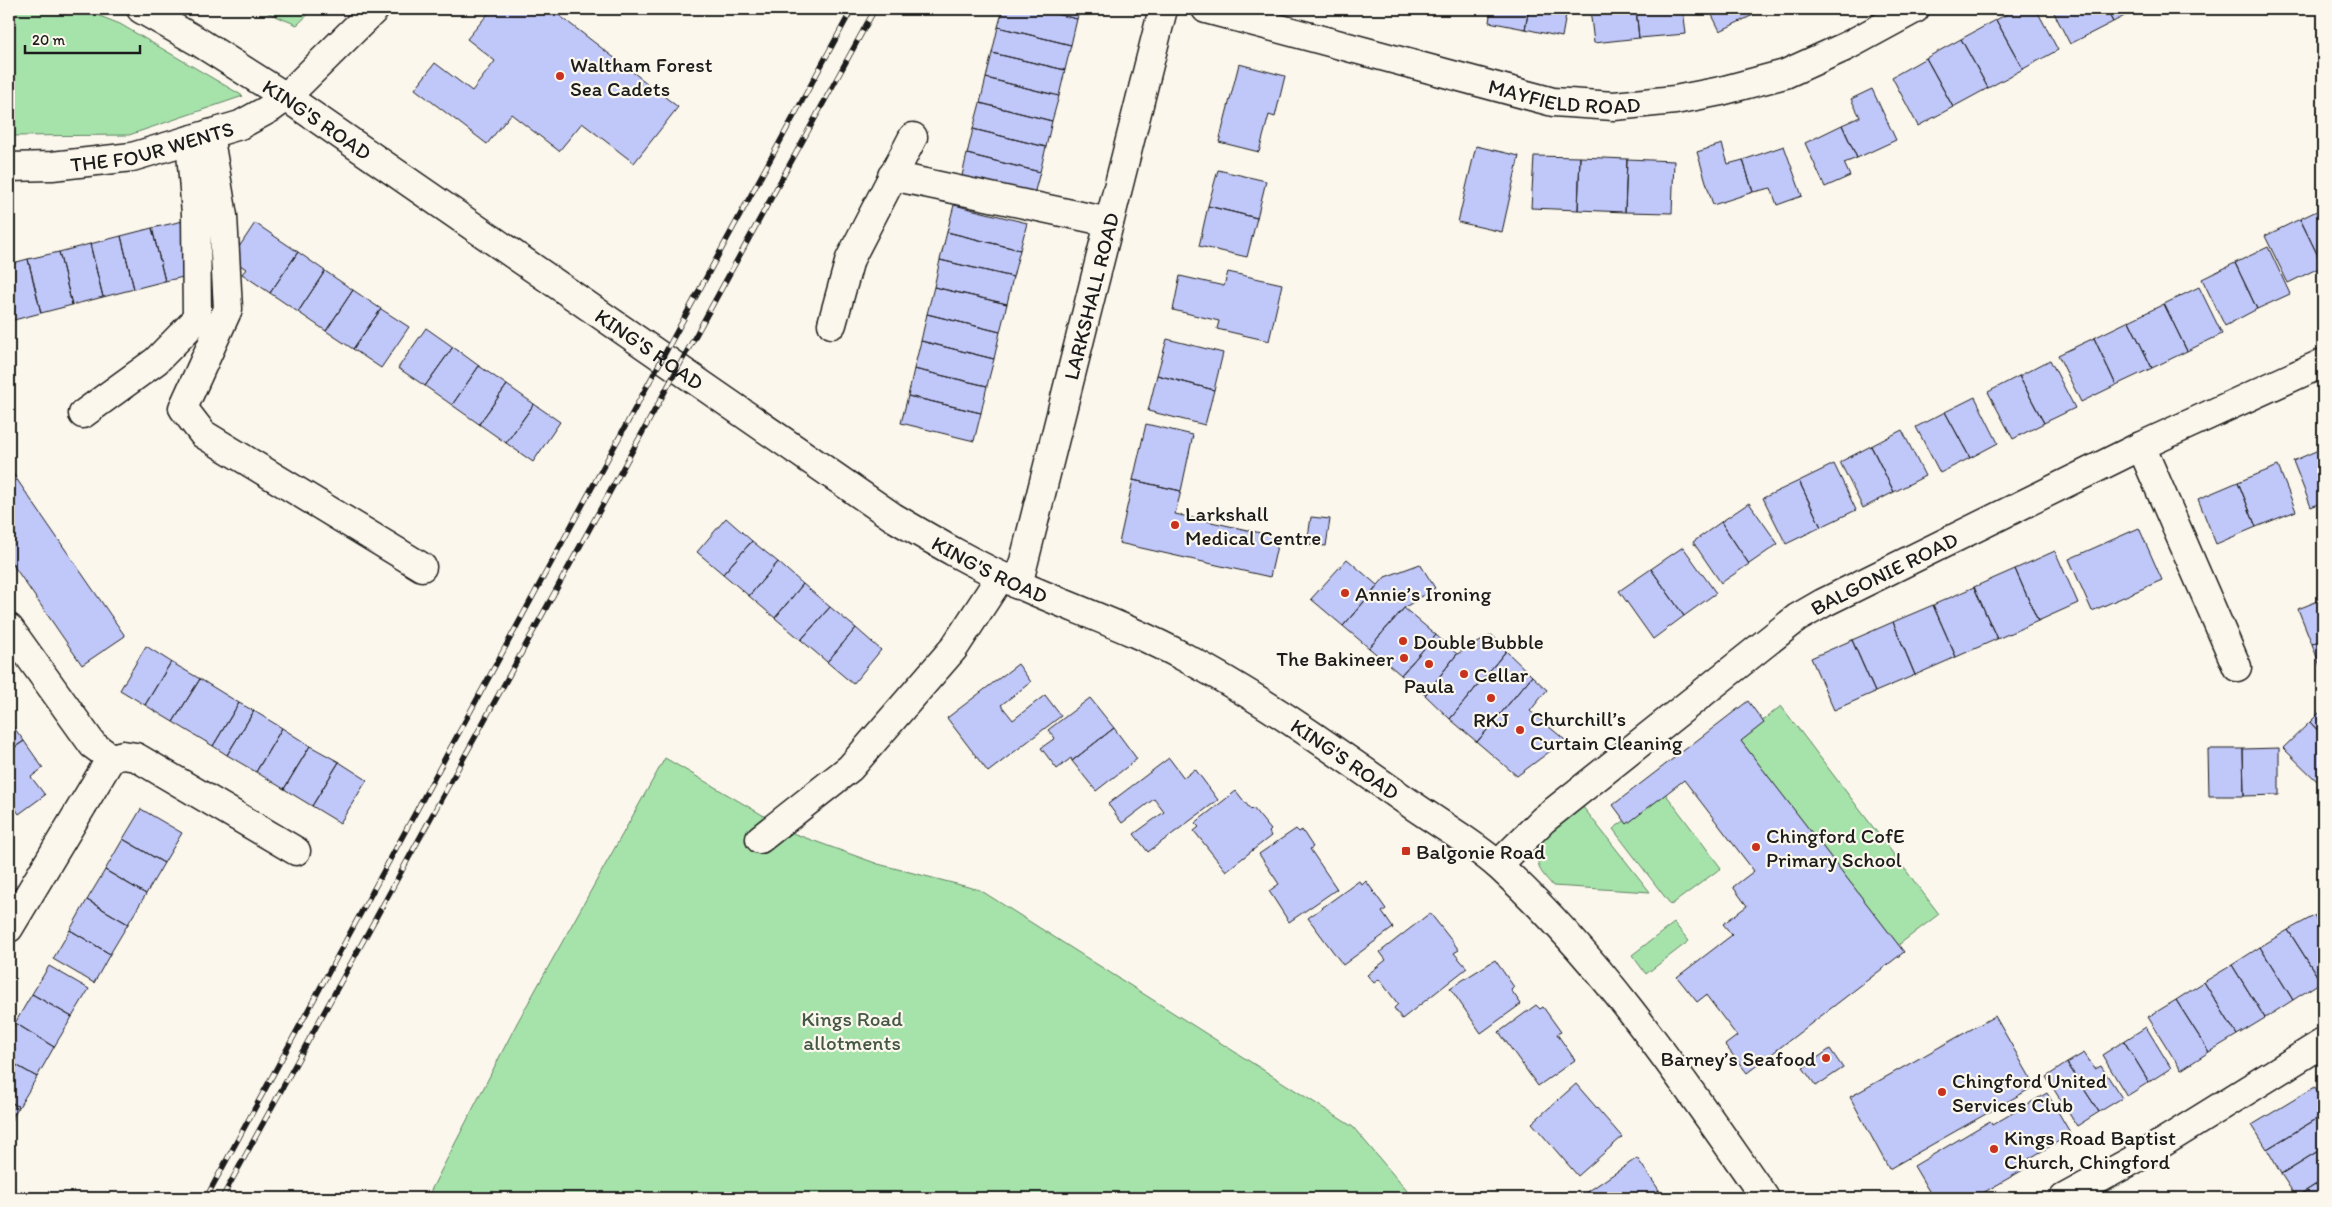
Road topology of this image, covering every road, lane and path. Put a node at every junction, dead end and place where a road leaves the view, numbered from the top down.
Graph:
1 (140, 9) edge
2 (375, 9) edge
3 (1162, 9) edge
4 (1206, 9) edge
5 (1915, 9) edge
6 (286, 97) junction
7 (200, 137) junction
8 (913, 137) dead end
9 (9, 167) edge
10 (892, 176) junction
11 (1109, 222) junction
12 (832, 324) dead end
13 (2323, 363) edge
14 (83, 414) dead end
15 (2141, 446) junction
16 (422, 568) dead end
17 (1010, 580) junction
18 (9, 628) edge
19 (2237, 667) dead end
20 (111, 758) junction
21 (760, 839) dead end
22 (296, 851) dead end
23 (1498, 865) junction
24 (9, 928) edge
25 (2323, 1043) edge
26 (1765, 1198) edge
27 (2064, 1198) edge

1 - 6 street, KING'S ROAD
2 - 6 street, THE FOUR WENTS
3 - 11 street, LARKSHALL ROAD
4 - 5 street, MAYFIELD ROAD
6 - 7 street, THE FOUR WENTS
6 - 17 street, KING'S ROAD
7 - 9 street, THE FOUR WENTS
7 - 14 street
7 - 16 street
8 - 10 street
10 - 11 street
10 - 12 street
11 - 17 street, LARKSHALL ROAD
13 - 15 street, BALGONIE ROAD
15 - 19 street
15 - 23 street, BALGONIE ROAD
17 - 21 street, LARKSHALL ROAD
17 - 23 street, KING'S ROAD
18 - 20 street
20 - 22 street
20 - 24 street
23 - 26 street, KING'S ROAD
25 - 27 street

